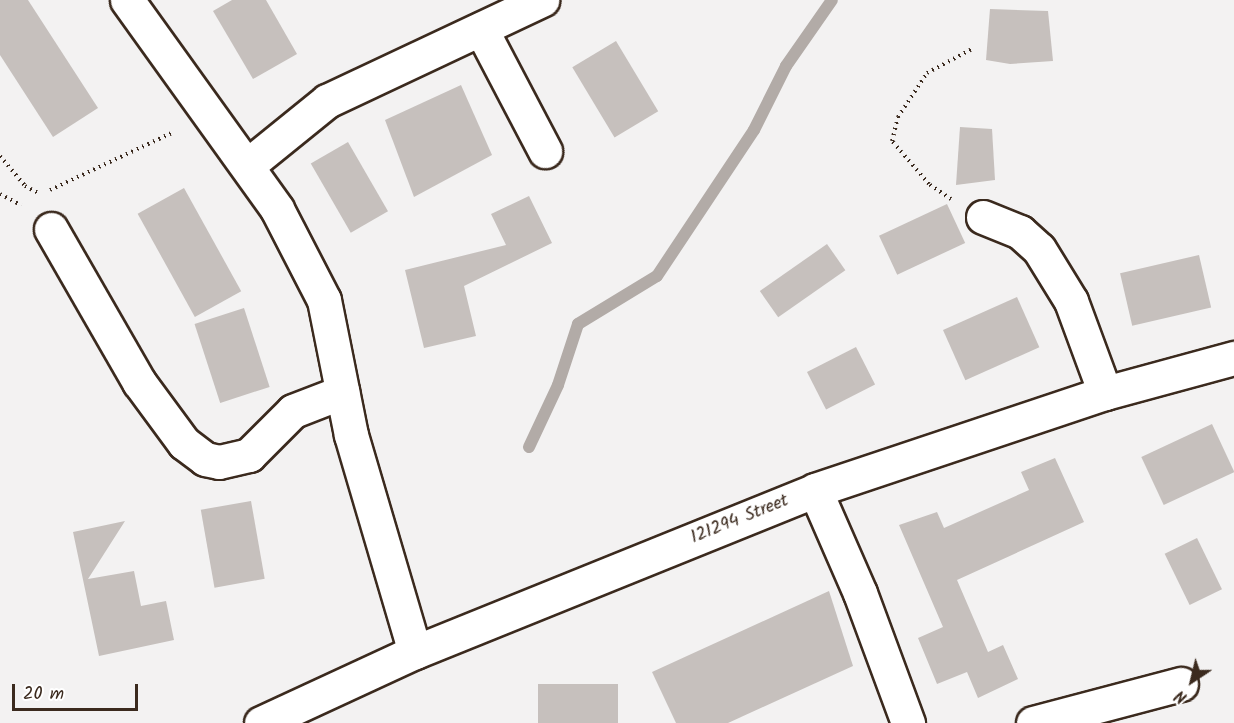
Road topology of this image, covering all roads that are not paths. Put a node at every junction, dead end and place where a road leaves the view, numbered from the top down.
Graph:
1 (127, 0) edge
2 (542, 0) edge
3 (481, 29) junction
4 (545, 151) dead end
5 (248, 165) junction
6 (983, 217) road end
7 (51, 229) dead end
8 (1234, 358) edge
9 (342, 392) junction
10 (1105, 393) junction
11 (815, 490) junction
12 (415, 652) junction
13 (1180, 684) dead end
14 (261, 723) edge
15 (908, 723) edge
16 (1033, 723) edge

1 - 5 street
2 - 3 street
3 - 4 street
3 - 5 street
5 - 9 street
6 - 10 street
7 - 9 street
8 - 10 street, 121294 Street
9 - 12 street
10 - 11 street, 121294 Street
11 - 12 street, 121294 Street
11 - 15 street
12 - 14 street, 121294 Street
13 - 16 street

